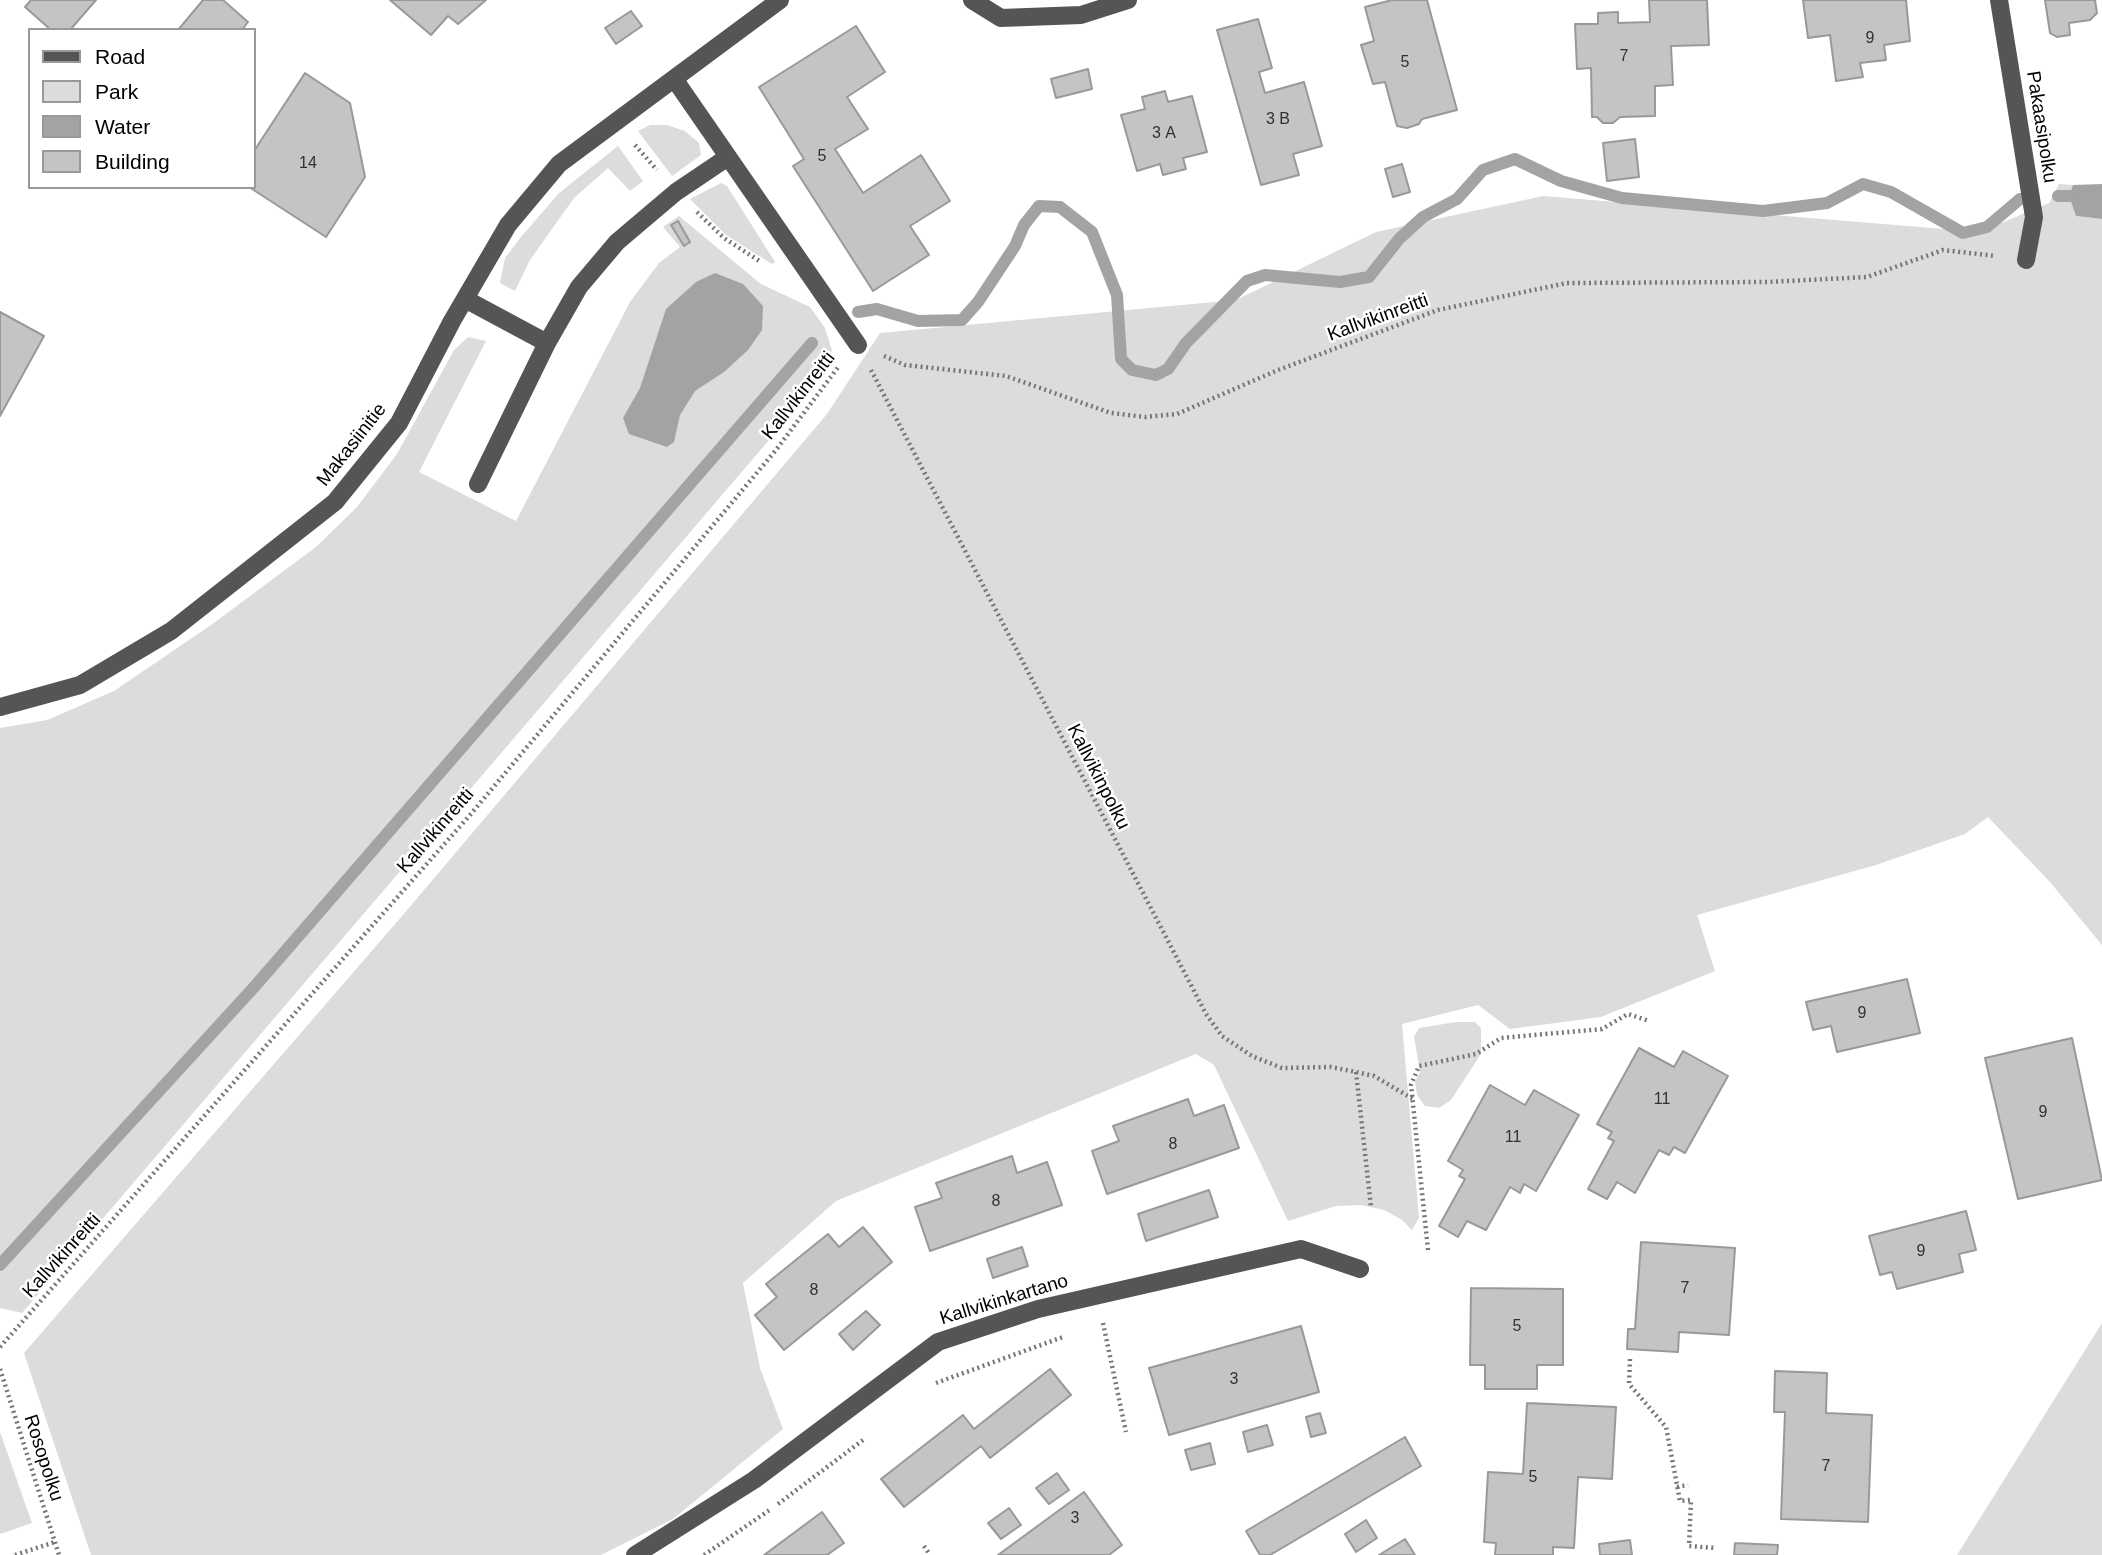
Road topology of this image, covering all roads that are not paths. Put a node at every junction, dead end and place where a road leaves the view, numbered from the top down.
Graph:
1 (780, 0) edge
2 (972, 0) edge
3 (1128, 0) edge
4 (1999, 0) edge
5 (675, 80) junction
6 (728, 157) junction
7 (2026, 260) road end
8 (465, 299) junction
9 (547, 343) junction
10 (858, 345) road end
11 (478, 484) dead end
12 (0, 708) edge
13 (1360, 1269) dead end
14 (635, 1555) edge

1 - 5 street, Makasiinitie
2 - 3 street
4 - 7 street, Pakaasipolku
5 - 6 street
5 - 8 street, Makasiinitie
6 - 9 street
6 - 10 street
8 - 9 street
8 - 12 street, Makasiinitie
9 - 11 street
13 - 14 street, Kallvikinkartano

